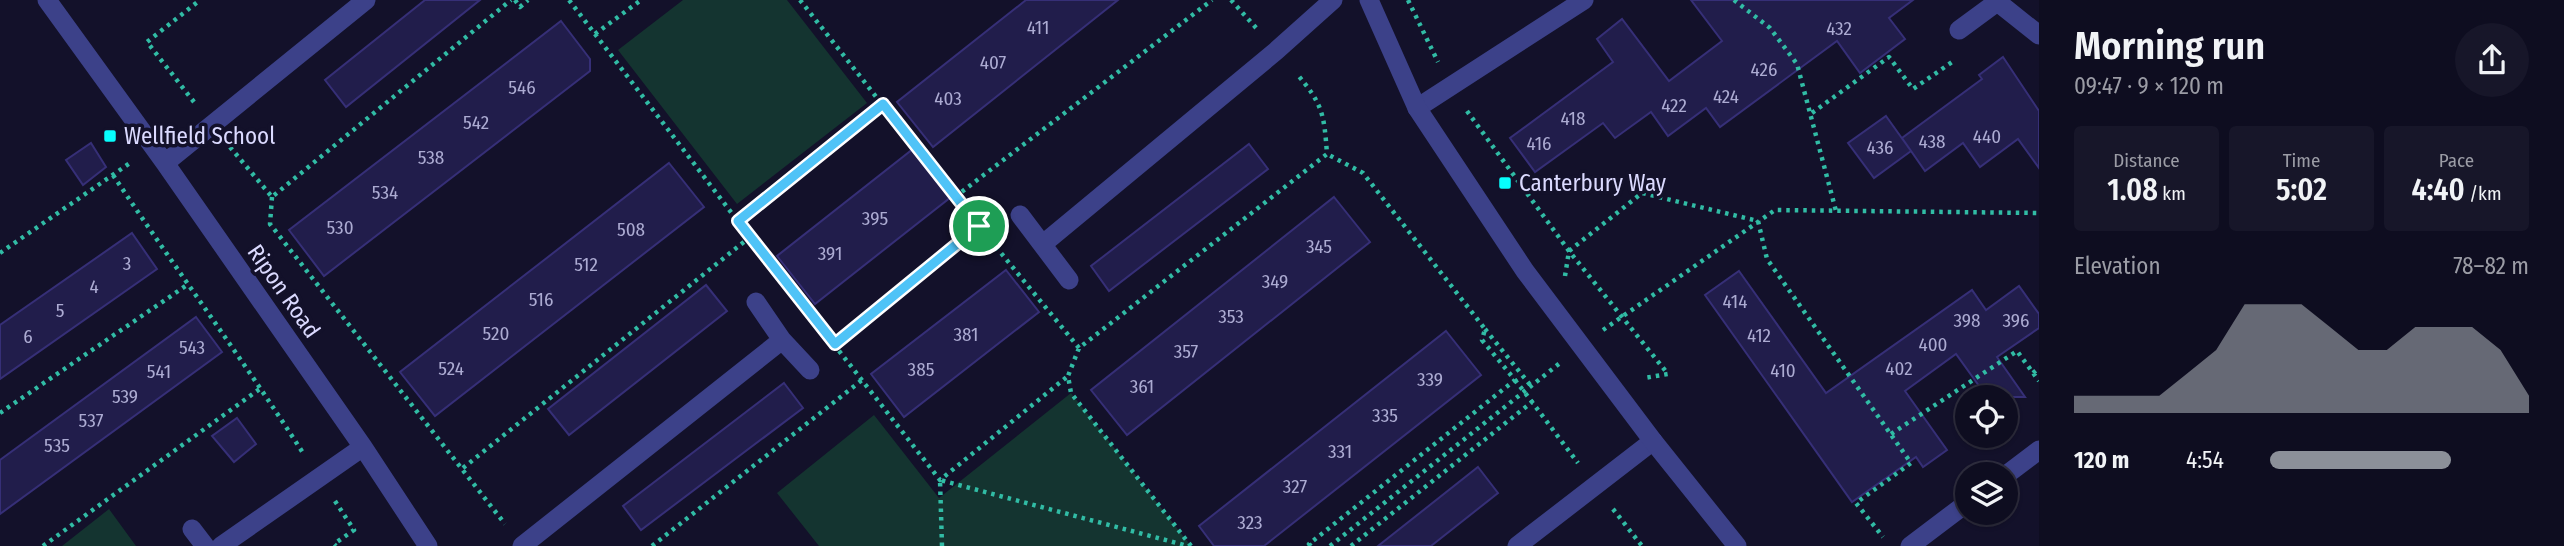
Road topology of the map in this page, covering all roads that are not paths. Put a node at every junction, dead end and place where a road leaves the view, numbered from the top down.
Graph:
1 (47, 0) edge
2 (366, 0) edge
3 (1333, 0) edge
4 (1369, 0) edge
5 (1584, 0) edge
6 (1996, 1) edge
7 (1959, 30) dead end
8 (2039, 35) edge
9 (1417, 108) junction
10 (165, 163) junction
11 (1020, 215) dead end
12 (1043, 244) junction
13 (1069, 280) dead end
14 (757, 302) dead end
15 (782, 340) junction
16 (810, 370) dead end
17 (1653, 441) junction
18 (363, 447) junction
19 (2039, 450) edge
20 (2018, 466) edge
21 (1955, 512) edge
22 (192, 529) dead end
23 (518, 540) edge
24 (205, 546) edge
25 (222, 546) edge
26 (428, 546) edge
27 (1517, 546) edge
28 (1737, 546) edge
29 (1910, 546) edge

1 - 10 street, Ripon Road
2 - 10 street
3 - 12 street
4 - 9 street
5 - 9 street
6 - 7 street
6 - 8 street
9 - 17 street
10 - 18 street, Ripon Road
11 - 12 street
12 - 13 street
14 - 15 street
15 - 16 street
15 - 23 street
17 - 27 street
17 - 28 street
18 - 25 street
18 - 26 street, Ripon Road
19 - 20 street
21 - 29 street
22 - 24 street

